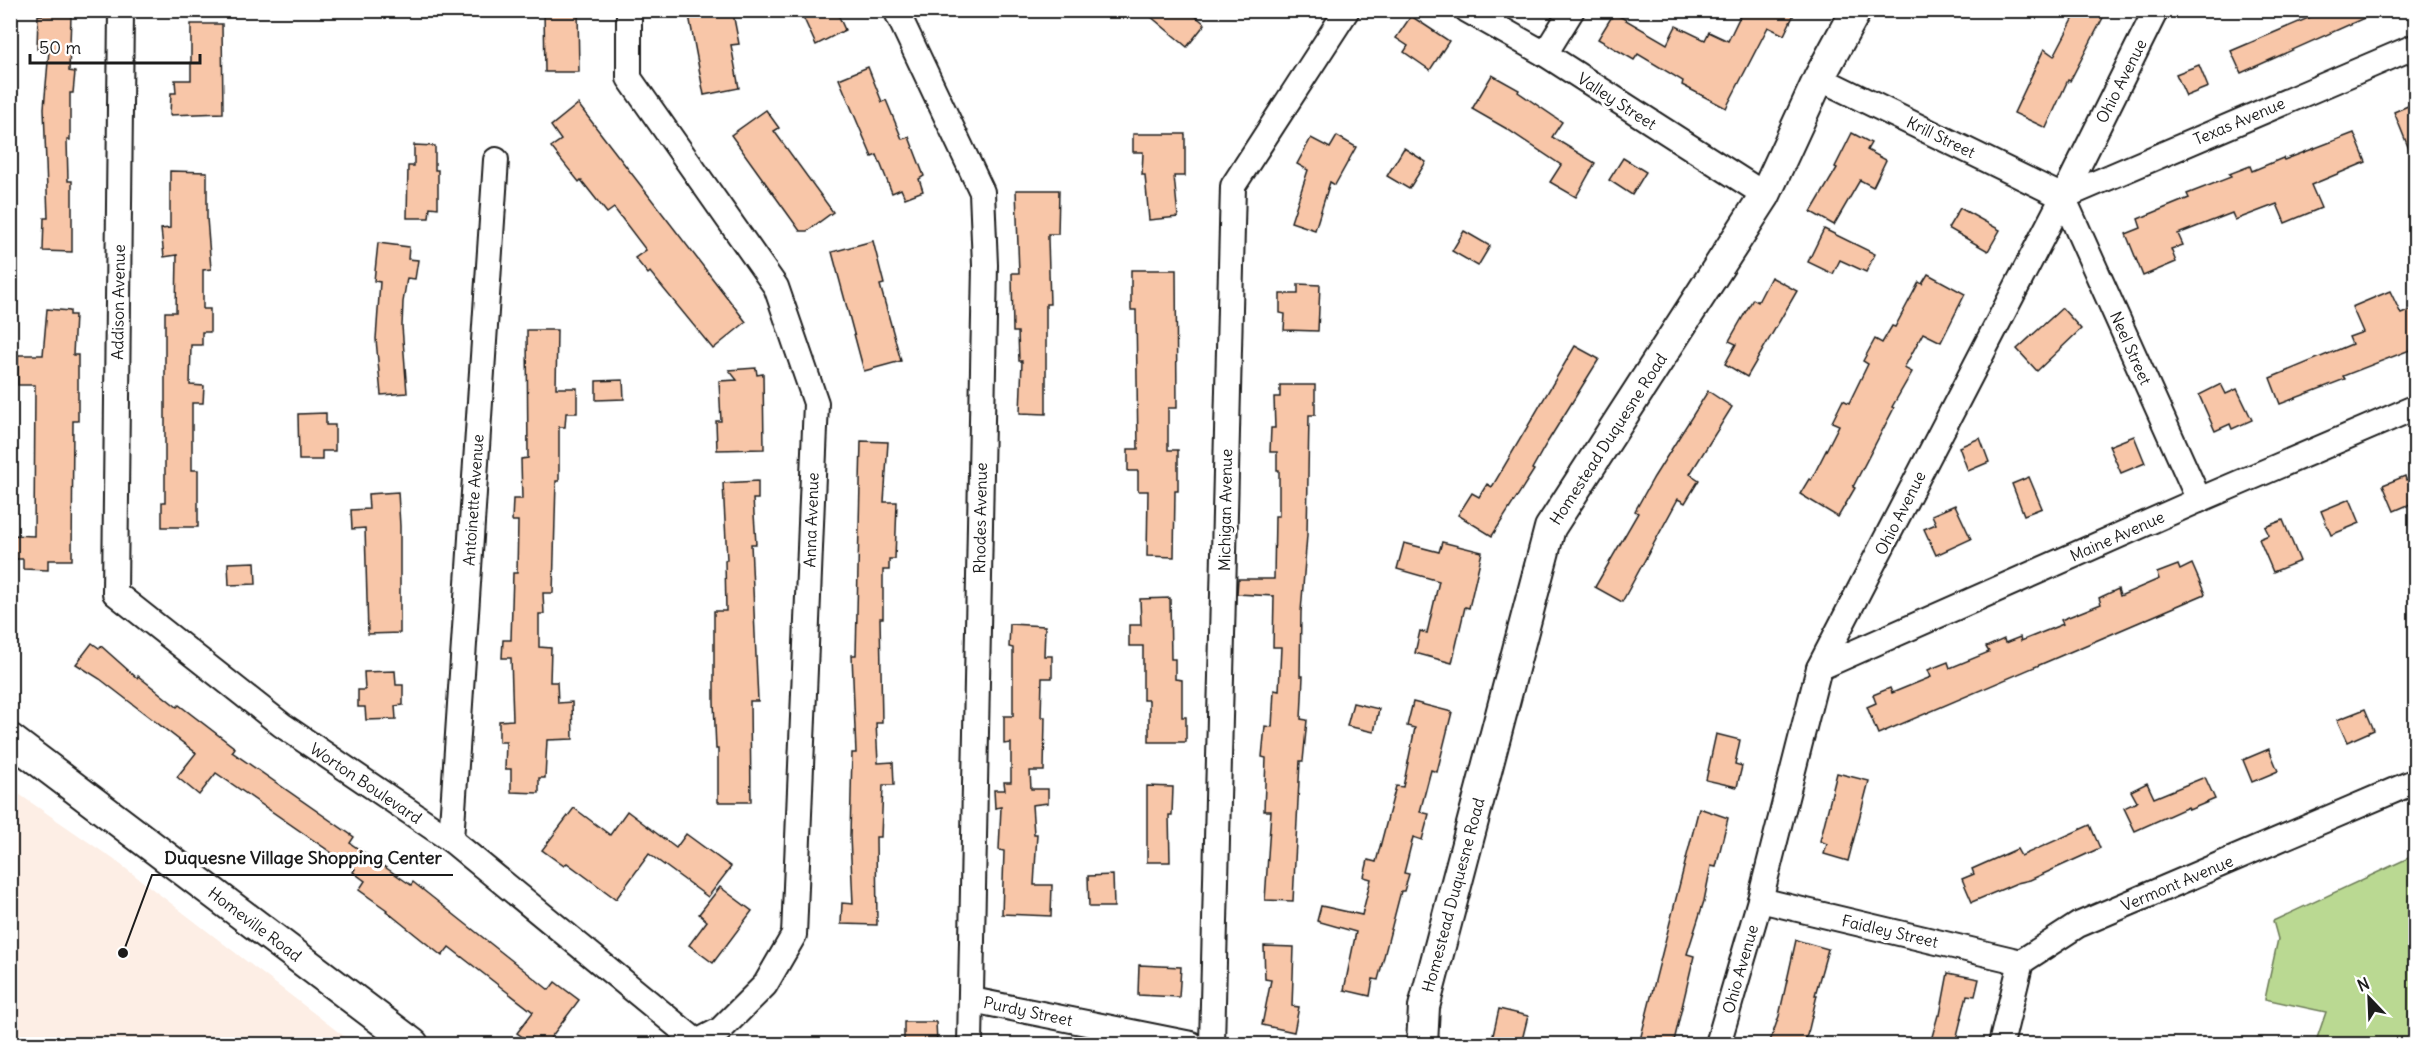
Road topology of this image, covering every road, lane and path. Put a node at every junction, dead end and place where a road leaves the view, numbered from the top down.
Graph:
1 (121, 10) edge
2 (629, 10) edge
3 (896, 10) edge
4 (1347, 10) edge
5 (1467, 10) edge
6 (1572, 10) edge
7 (1856, 10) edge
8 (2156, 10) edge
9 (2415, 46) edge
10 (1545, 54) junction
11 (1819, 78) junction
12 (496, 160) dead end
13 (1765, 195) junction
14 (2063, 197) junction
15 (2415, 407) edge
16 (2199, 500) junction
17 (115, 593) joint
18 (1819, 668) junction
19 (10, 739) edge
20 (2415, 781) edge
21 (451, 840) junction
22 (1760, 900) junction
23 (2021, 962) junction
24 (972, 1000) junction
25 (697, 1043) edge
26 (413, 1044) edge
27 (970, 1044) edge
28 (1191, 1044) edge
29 (1212, 1044) edge
30 (1422, 1044) edge
31 (1718, 1044) edge
32 (2001, 1044) edge

1 - 17 street, Addison Avenue
2 - 25 street, Anna Avenue
3 - 24 street, Rhodes Avenue
4 - 29 street, Michigan Avenue
5 - 10 street, Valley Street
6 - 10 street
7 - 11 street, Homestead Duquesne Road
8 - 14 street, Ohio Avenue
9 - 14 street, Texas Avenue
10 - 13 street, Valley Street
11 - 13 street, Homestead Duquesne Road
11 - 14 street, Krill Street
12 - 21 street, Antoinette Avenue
13 - 30 street, Homestead Duquesne Road
14 - 16 street, Neel Street
14 - 18 street, Ohio Avenue
15 - 16 street, Maine Avenue
16 - 18 street, Maine Avenue
17 - 21 street, Worton Boulevard
18 - 22 street, Ohio Avenue
19 - 26 street, Homeville Road
20 - 23 street, Vermont Avenue
21 - 25 street, Worton Boulevard
22 - 23 street, Faidley Street
22 - 31 street, Ohio Avenue
23 - 32 street
24 - 27 street, Rhodes Avenue
24 - 28 street, Purdy Street

